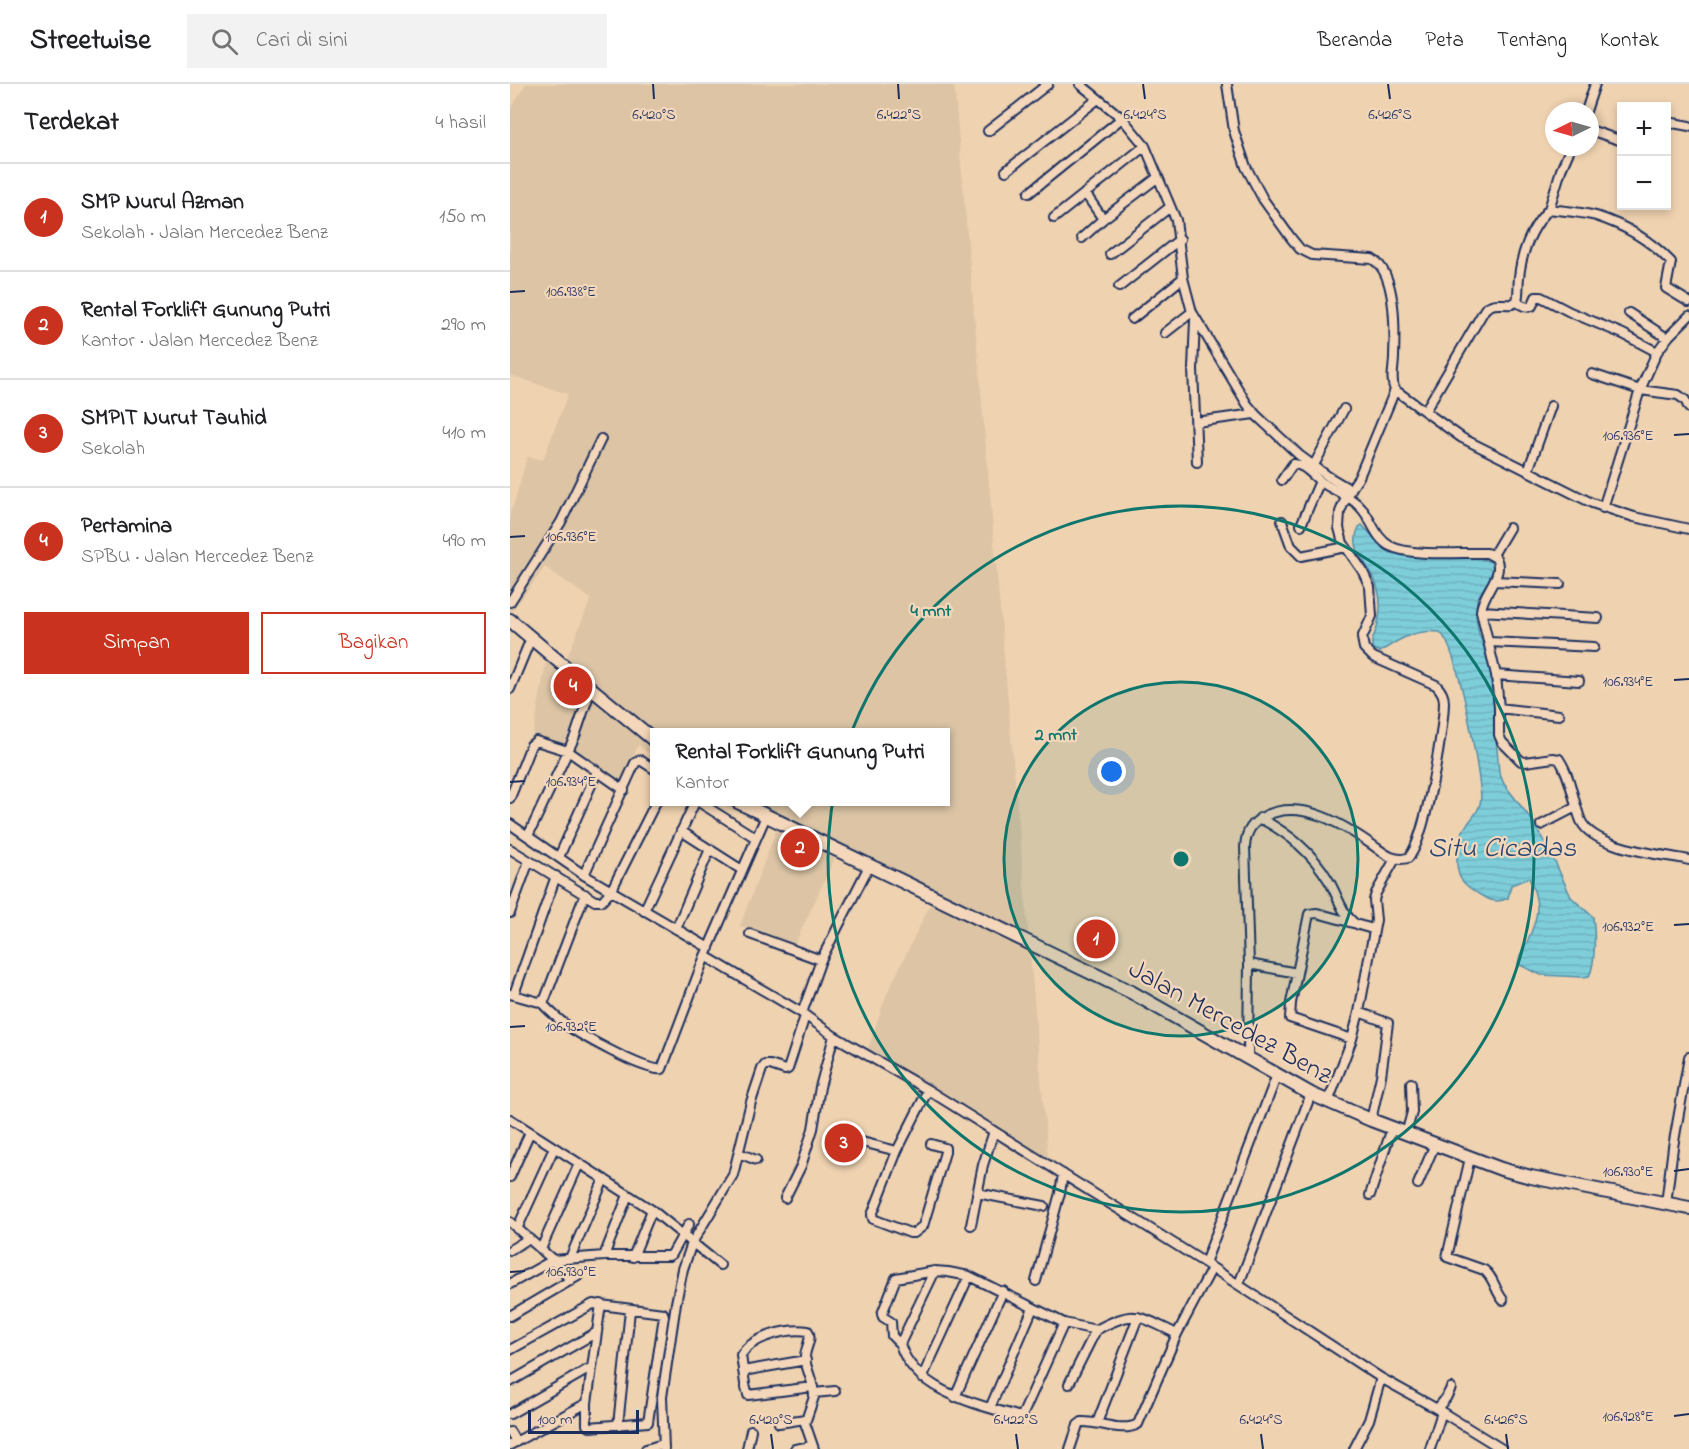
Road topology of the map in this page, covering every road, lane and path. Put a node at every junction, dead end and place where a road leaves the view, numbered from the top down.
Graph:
1 (1048, 84) edge
2 (1080, 84) edge
3 (1227, 84) edge
4 (1595, 84) edge
5 (1098, 99) junction
6 (1589, 102) edge
7 (1122, 118) junction
8 (1671, 124) edge
9 (1689, 126) edge
10 (988, 131) dead end
11 (1599, 133) edge
12 (1617, 139) edge
13 (1144, 146) junction
14 (1567, 156) edge
15 (1006, 171) dead end
16 (1157, 178) junction
17 (1029, 193) dead end
18 (1085, 193) junction
19 (1170, 207) junction
20 (1549, 209) junction
21 (1054, 218) dead end
22 (1103, 219) junction
23 (1082, 238) dead end
24 (1180, 239) junction
25 (1110, 254) dead end
26 (1183, 278) junction
27 (1119, 287) dead end
28 (1517, 301) junction
29 (1689, 302) edge
30 (1629, 313) dead end
31 (1193, 315) junction
32 (1689, 316) edge
33 (1132, 319) dead end
34 (1165, 333) dead end
35 (1667, 338) junction
36 (1657, 352) junction
37 (1592, 374) dead end
38 (1395, 390) junction
39 (1640, 390) junction
40 (1551, 406) dead end
41 (1689, 408) edge
42 (1344, 409) dead end
43 (1425, 411) junction
44 (1254, 414) junction
45 (1196, 422) junction
46 (601, 438) dead end
47 (1197, 462) dead end
48 (1314, 465) junction
49 (1528, 471) junction
50 (1282, 480) dead end
51 (1320, 482) junction
52 (1349, 493) junction
53 (1603, 508) junction
54 (1282, 521) dead end
55 (1301, 525) dead end
56 (1509, 528) dead end
57 (1689, 528) edge
58 (1346, 547) junction
59 (1493, 555) junction
60 (1495, 580) junction
61 (1560, 584) dead end
62 (510, 602) edge
63 (1481, 611) junction
64 (1598, 618) dead end
65 (510, 620) edge
66 (531, 638) junction
67 (1489, 642) junction
68 (1594, 647) dead end
69 (1496, 675) junction
70 (1579, 681) dead end
71 (510, 688) edge
72 (591, 688) junction
73 (1499, 708) junction
74 (1559, 715) dead end
75 (650, 737) edge
76 (568, 751) junction
77 (650, 766) edge
78 (597, 772) junction
79 (624, 790) junction
80 (510, 798) edge
81 (654, 806) edge
82 (694, 806) edge
83 (705, 806) edge
84 (747, 806) edge
85 (1576, 807) junction
86 (766, 816) junction
87 (1260, 818) junction
88 (510, 824) edge
89 (1541, 825) dead end
90 (681, 831) junction
91 (528, 836) junction
92 (756, 838) junction
93 (510, 849) edge
94 (710, 849) junction
95 (559, 857) junction
96 (1395, 859) junction
97 (1689, 860) edge
98 (529, 861) junction
99 (868, 866) junction
100 (742, 870) junction
101 (584, 875) junction
102 (556, 876) junction
103 (611, 891) junction
104 (585, 894) junction
105 (644, 910) junction
106 (510, 913) edge
107 (1356, 924) junction
108 (676, 929) junction
109 (1374, 930) junction
110 (750, 934) dead end
111 (707, 952) junction
112 (821, 960) junction
113 (1249, 964) junction
114 (1297, 973) junction
115 (512, 994) edge
116 (541, 1002) junction
117 (1359, 1011) junction
118 (804, 1014) junction
119 (834, 1036) junction
120 (1352, 1039) junction
121 (1689, 1058) edge
122 (1248, 1059) junction
123 (1277, 1075) junction
124 (1411, 1083) dead end
125 (928, 1090) junction
126 (1311, 1094) junction
127 (1328, 1102) junction
128 (510, 1119) edge
129 (1371, 1120) junction
130 (1392, 1128) junction
131 (994, 1131) junction
132 (530, 1132) junction
133 (1406, 1134) junction
134 (858, 1141) dead end
135 (931, 1144) dead end
136 (1435, 1144) junction
137 (554, 1148) junction
138 (897, 1152) junction
139 (739, 1153) junction
140 (1470, 1158) junction
141 (756, 1160) dead end
142 (579, 1164) junction
143 (1063, 1174) junction
144 (510, 1177) edge
145 (604, 1179) junction
146 (1419, 1184) dead end
147 (977, 1193) junction
148 (628, 1195) junction
149 (1370, 1195) dead end
150 (785, 1198) dead end
151 (1666, 1204) junction
152 (1044, 1206) dead end
153 (1689, 1208) edge
154 (652, 1210) junction
155 (510, 1222) edge
156 (689, 1224) dead end
157 (970, 1225) dead end
158 (518, 1229) junction
159 (682, 1234) junction
160 (528, 1239) junction
161 (692, 1243) junction
162 (541, 1249) junction
163 (510, 1250) edge
164 (604, 1256) junction
165 (633, 1257) junction
166 (570, 1258) junction
167 (553, 1260) junction
168 (1205, 1263) junction
169 (720, 1265) dead end
170 (1212, 1268) junction
171 (935, 1271) junction
172 (969, 1276) junction
173 (1036, 1281) dead end
174 (510, 1284) edge
175 (1239, 1284) junction
176 (1003, 1291) junction
177 (1503, 1300) dead end
178 (601, 1304) junction
179 (1033, 1308) junction
180 (630, 1310) junction
181 (510, 1316) edge
182 (1138, 1317) junction
183 (1064, 1323) junction
184 (1096, 1330) junction
185 (597, 1332) junction
186 (1177, 1334) junction
187 (900, 1344) junction
188 (510, 1350) edge
189 (806, 1360) junction
190 (592, 1366) junction
191 (742, 1371) junction
192 (922, 1378) junction
193 (1381, 1378) junction
194 (510, 1382) edge
195 (1069, 1384) dead end
196 (1451, 1388) dead end
197 (814, 1390) junction
198 (835, 1391) dead end
199 (955, 1396) junction
200 (587, 1403) junction
201 (990, 1408) junction
202 (1440, 1410) junction
203 (510, 1414) edge
204 (805, 1419) junction
205 (779, 1423) dead end
206 (1097, 1423) junction
207 (618, 1425) junction
208 (751, 1430) dead end
209 (510, 1432) edge
210 (513, 1444) edge
211 (663, 1446) edge
212 (813, 1448) edge
213 (646, 1449) edge
214 (747, 1449) edge
215 (795, 1449) edge
216 (1070, 1449) edge
217 (1354, 1449) edge
218 (1430, 1449) edge
219 (1502, 1449) edge

1 - 10 street
2 - 5 street
3 - 38 street
4 - 6 street
5 - 7 street
5 - 15 street
7 - 13 street
7 - 17 street
8 - 9 street
11 - 12 street
13 - 16 street
13 - 18 street
14 - 20 street
16 - 19 street
16 - 22 street
18 - 21 street
18 - 22 street
19 - 24 street
19 - 25 street
20 - 28 street
20 - 29 street
22 - 23 street
24 - 26 street
24 - 27 street
26 - 31 street
26 - 33 street
28 - 36 street
28 - 43 street
30 - 35 street
31 - 34 street
31 - 44 street
31 - 45 street
32 - 35 street
35 - 36 street
36 - 39 street
37 - 39 street
38 - 43 street
38 - 52 street
39 - 41 street
39 - 53 street
40 - 49 street
42 - 48 street
43 - 49 street
44 - 45 street
44 - 48 street
45 - 47 street
46 - 62 street
48 - 52 street
49 - 53 street
50 - 51 street
51 - 52 street
51 - 55 street
52 - 58 street
52 - 59 street
53 - 57 street
54 - 58 street
56 - 59 street
58 - 96 street
59 - 60 street
60 - 61 street
60 - 63 street
63 - 64 street
63 - 67 street
65 - 66 main road
66 - 71 street
66 - 72 main road
67 - 68 street
67 - 69 street
69 - 70 street
69 - 73 street
72 - 75 main road
72 - 76 street
73 - 74 street
73 - 85 street
76 - 78 street
76 - 80 street
76 - 91 street
77 - 79 street
78 - 79 street
78 - 95 street
79 - 101 street
81 - 103 street
82 - 90 street
83 - 92 street
84 - 86 main road, Jalan Mercedez Benz
85 - 89 street
85 - 97 street
86 - 92 street
86 - 99 main road, Jalan Mercedez Benz
87 - 96 street
87 - 107 street
87 - 113 street
88 - 91 street
90 - 94 street
90 - 105 street
91 - 95 street
92 - 100 street
93 - 98 street
94 - 100 street
94 - 108 street
95 - 101 street
96 - 109 street
98 - 102 street
98 - 106 street
99 - 112 street
99 - 122 main road, Jalan Mercedez Benz
100 - 111 street
101 - 103 street
102 - 104 street
102 - 115 street
103 - 104 street
103 - 105 street
104 - 116 street
105 - 108 street
107 - 109 street
107 - 114 street
108 - 111 street
109 - 117 street
110 - 112 street
111 - 116 street
111 - 118 street
112 - 118 street
113 - 114 street
113 - 122 street
114 - 120 street
115 - 116 street
117 - 120 street
117 - 129 street
118 - 119 street
118 - 139 street
119 - 125 street
119 - 150 street
120 - 127 street
121 - 151 street
122 - 123 main road, Jalan Mercedez Benz
123 - 126 main road, Jalan Mercedez Benz
123 - 168 street
124 - 133 street
125 - 131 street
125 - 138 street
126 - 127 main road, Jalan Mercedez Benz
126 - 175 street
127 - 129 main road, Jalan Mercedez Benz
128 - 132 street
129 - 130 main road, Jalan Mercedez Benz
130 - 133 main road, Jalan Mercedez Benz
130 - 149 street
131 - 143 street
131 - 147 street
132 - 137 street
132 - 144 street
133 - 136 main road, Jalan Mercedez Benz
134 - 138 street
135 - 138 street
136 - 140 main road, Jalan Mercedez Benz
136 - 146 street
137 - 142 street
137 - 158 street
139 - 141 street
139 - 161 street
140 - 151 main road, Jalan Mercedez Benz
140 - 177 street
142 - 145 street
142 - 162 street
143 - 168 street
143 - 173 street
145 - 148 street
145 - 166 street
147 - 152 street
147 - 157 street
148 - 154 street
148 - 164 street
151 - 153 main road, Jalan Mercedez Benz
154 - 159 street
154 - 165 street
155 - 158 street
156 - 159 street
158 - 160 street
159 - 161 street
159 - 165 street
160 - 162 street
160 - 163 street
161 - 169 street
161 - 211 street
162 - 167 street
164 - 165 street
164 - 166 street
166 - 167 street
167 - 174 street
167 - 181 street
168 - 170 street
170 - 175 street
170 - 186 street
171 - 172 street
171 - 187 street
171 - 187 street
172 - 176 street
172 - 192 street
175 - 193 street
176 - 179 street
176 - 199 street
178 - 180 street
178 - 185 street
178 - 188 street
179 - 183 street
179 - 201 street
180 - 207 street
180 - 207 street
182 - 184 street
182 - 186 street
182 - 206 street
183 - 184 street
183 - 201 street
184 - 195 street
185 - 190 street
185 - 194 street
186 - 206 street
187 - 192 street
189 - 191 street
189 - 191 street
189 - 197 street
190 - 200 street
190 - 203 street
191 - 197 street
192 - 199 street
193 - 202 street
193 - 217 street
196 - 202 street
197 - 198 street
197 - 204 street
199 - 201 street
200 - 207 street
200 - 210 street
202 - 218 street
202 - 219 street
204 - 205 street
204 - 212 street
206 - 216 street
208 - 214 street
209 - 210 street
211 - 213 street
212 - 215 street

